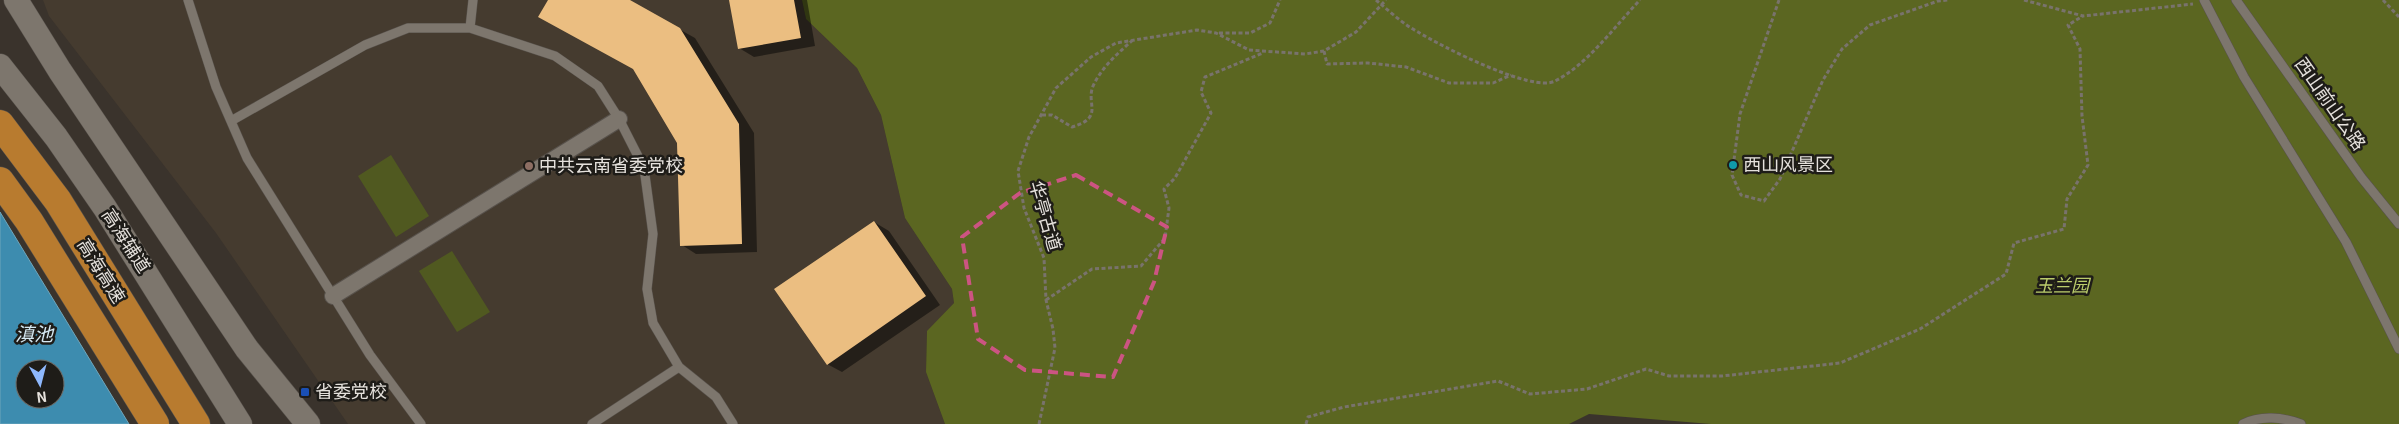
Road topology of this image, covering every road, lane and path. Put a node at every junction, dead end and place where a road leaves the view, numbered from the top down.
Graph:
1 (188, 0) edge
2 (473, 0) edge
3 (1280, 0) edge
4 (1376, 0) edge
5 (1386, 0) edge
6 (1640, 0) edge
7 (1779, 0) edge
8 (1948, 0) edge
9 (2024, 0) edge
10 (2236, 0) edge
11 (2383, 0) edge
12 (2204, 1) edge
13 (18, 5) edge
14 (1382, 5) junction
15 (2083, 16) junction
16 (2399, 17) edge
17 (470, 28) junction
18 (1216, 33) junction
19 (1134, 39) junction
20 (1324, 51) junction
21 (1263, 52) junction
22 (0, 66) edge
23 (1510, 75) junction
24 (1042, 115) junction
25 (619, 119) junction
26 (231, 121) junction
27 (0, 124) edge
28 (0, 181) edge
29 (2399, 224) edge
30 (333, 296) junction
31 (1046, 300) junction
32 (2399, 349) edge
33 (679, 367) junction
34 (155, 424) edge
35 (196, 424) edge
36 (240, 424) edge
37 (308, 424) edge
38 (421, 424) edge
39 (592, 424) edge
40 (733, 424) edge
41 (1038, 424) edge
42 (1306, 424) edge
43 (2243, 424) edge
44 (2301, 424) edge

1 - 26 lane
2 - 17 lane
3 - 18 path
4 - 14 path
5 - 14 path
6 - 23 path
7 - 8 path
9 - 15 path
10 - 29 lane, 西山前山公路
11 - 16 path
12 - 15 path
12 - 32 lane
13 - 37 main road
14 - 20 path
14 - 23 path
15 - 42 path
17 - 25 lane
17 - 26 lane
18 - 19 path
18 - 21 path
19 - 24 path, 华亭古道
19 - 24 path
20 - 21 path
20 - 23 path
21 - 31 path
22 - 36 main road, 高海辅道
24 - 31 path, 华亭古道
25 - 30 street
25 - 33 lane
26 - 30 lane
27 - 35 highway, 高海高速
28 - 34 highway, 高海高速
30 - 38 lane
31 - 41 path, 华亭古道
33 - 39 lane
33 - 40 lane
43 - 44 lane

